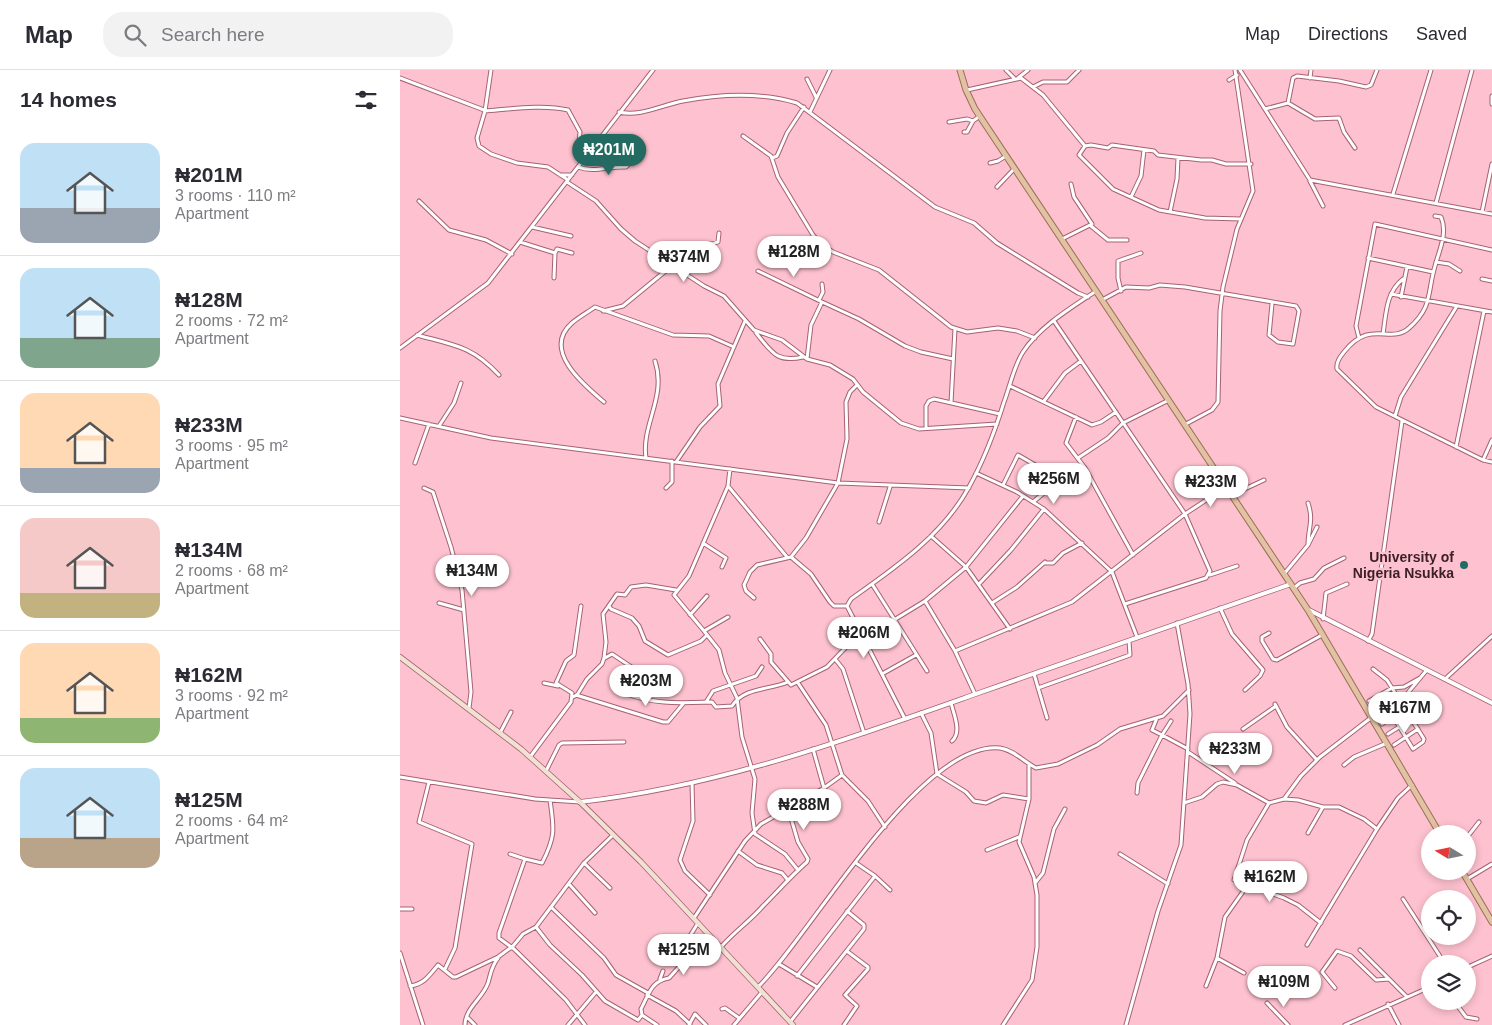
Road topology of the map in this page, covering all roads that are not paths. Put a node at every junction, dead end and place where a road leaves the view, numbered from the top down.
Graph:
1 (492, 70) edge
2 (652, 70) edge
3 (830, 70) edge
4 (960, 70) edge
5 (1006, 70) edge
6 (1028, 70) edge
7 (1078, 70) edge
8 (1235, 70) edge
9 (1311, 70) edge
10 (1377, 70) edge
11 (1430, 70) edge
12 (1472, 70) edge
13 (1241, 72) edge
14 (1236, 75) junction
15 (400, 78) edge
16 (1310, 78) junction
17 (807, 79) dead end
18 (1016, 79) junction
19 (1229, 80) dead end
20 (1033, 87) junction
21 (966, 90) junction
22 (1492, 96) edge
23 (817, 97) junction
24 (1288, 103) junction
25 (1492, 104) edge
26 (804, 108) junction
27 (1265, 110) junction
28 (485, 111) junction
29 (619, 112) junction
30 (810, 112) junction
31 (980, 116) junction
32 (973, 121) junction
33 (949, 122) dead end
34 (964, 132) dead end
35 (743, 136) dead end
36 (1085, 146) junction
37 (1355, 148) dead end
38 (1144, 150) junction
39 (639, 154) dead end
40 (1006, 156) junction
41 (772, 158) junction
42 (1178, 158) junction
43 (584, 159) junction
44 (990, 163) dead end
45 (1251, 164) junction
46 (1492, 164) edge
47 (578, 167) junction
48 (1015, 168) junction
49 (560, 175) junction
50 (572, 175) junction
51 (1310, 180) junction
52 (568, 181) junction
53 (1071, 184) dead end
54 (997, 187) dead end
55 (1392, 194) junction
56 (1131, 198) junction
57 (419, 201) dead end
58 (1436, 202) junction
59 (1323, 206) dead end
60 (1170, 212) junction
61 (1482, 212) junction
62 (1492, 214) edge
63 (1435, 216) dead end
64 (1241, 219) junction
65 (1091, 226) junction
66 (532, 227) junction
67 (718, 233) dead end
68 (571, 236) dead end
69 (1062, 239) junction
70 (1443, 239) junction
71 (1127, 240) dead end
72 (520, 242) junction
73 (1492, 250) edge
74 (555, 253) junction
75 (572, 253) dead end
76 (1141, 253) dead end
77 (512, 254) junction
78 (1368, 258) junction
79 (1436, 262) junction
80 (672, 264) junction
81 (1407, 267) junction
82 (1460, 270) dead end
83 (758, 271) dead end
84 (1433, 272) junction
85 (554, 278) dead end
86 (1403, 279) junction
87 (1482, 279) dead end
88 (1492, 281) edge
89 (822, 284) dead end
90 (1096, 291) junction
91 (1121, 291) junction
92 (1391, 294) junction
93 (1222, 295) junction
94 (1088, 297) junction
95 (1401, 297) junction
96 (1102, 300) junction
97 (820, 301) junction
98 (1429, 301) junction
99 (1272, 304) junction
100 (1458, 306) junction
101 (1484, 310) junction
102 (602, 312) junction
103 (1492, 312) edge
104 (745, 321) junction
105 (1054, 321) junction
106 (955, 329) junction
107 (754, 330) junction
108 (1383, 334) junction
109 (417, 335) junction
110 (1035, 338) junction
111 (1359, 338) junction
112 (734, 347) junction
113 (400, 348) edge
114 (806, 358) junction
115 (953, 358) junction
116 (655, 361) dead end
117 (1081, 361) junction
118 (499, 375) dead end
119 (461, 383) dead end
120 (857, 385) junction
121 (1010, 386) junction
122 (1169, 400) junction
123 (604, 402) dead end
124 (1044, 402) junction
125 (951, 403) junction
126 (1116, 412) junction
127 (1000, 414) junction
128 (1395, 416) junction
129 (1076, 417) junction
130 (400, 418) edge
131 (1402, 421) junction
132 (1124, 423) junction
133 (430, 424) junction
134 (997, 424) junction
135 (1186, 424) junction
136 (439, 426) junction
137 (926, 428) junction
138 (1492, 440) edge
139 (1456, 447) junction
140 (646, 458) junction
141 (1078, 458) junction
142 (1483, 460) junction
143 (674, 462) junction
144 (1492, 462) edge
145 (416, 463) dead end
146 (1085, 468) junction
147 (730, 470) junction
148 (976, 473) junction
149 (1264, 480) dead end
150 (838, 483) junction
151 (1056, 483) junction
152 (1003, 485) junction
153 (728, 486) junction
154 (1227, 486) junction
155 (890, 487) junction
156 (424, 488) dead end
157 (666, 488) dead end
158 (968, 488) junction
159 (1232, 495) junction
160 (1024, 496) junction
161 (1033, 502) junction
162 (1308, 503) dead end
163 (1044, 509) junction
164 (1185, 514) junction
165 (879, 522) dead end
166 (1318, 527) dead end
167 (931, 536) junction
168 (703, 543) junction
169 (1082, 543) junction
170 (1308, 545) junction
171 (1133, 555) junction
172 (789, 557) junction
173 (1344, 558) dead end
174 (1237, 566) dead end
175 (722, 567) dead end
176 (966, 567) junction
177 (1112, 572) junction
178 (1284, 574) junction
179 (1210, 575) junction
180 (872, 584) junction
181 (979, 584) junction
182 (1347, 584) dead end
183 (1293, 586) junction
184 (677, 589) junction
185 (707, 596) dead end
186 (754, 598) dead end
187 (924, 601) junction
188 (439, 603) dead end
189 (992, 603) junction
190 (1125, 604) junction
191 (581, 606) dead end
192 (609, 606) junction
193 (847, 606) junction
194 (1220, 608) junction
195 (464, 610) junction
196 (1308, 610) junction
197 (690, 614) junction
198 (728, 617) dead end
199 (1324, 619) junction
200 (894, 620) junction
201 (1177, 623) junction
202 (1010, 629) junction
203 (704, 631) junction
204 (1269, 633) dead end
205 (1323, 635) junction
206 (706, 636) junction
207 (862, 636) junction
208 (1492, 636) edge
209 (1136, 637) junction
210 (760, 639) dead end
211 (1128, 641) junction
212 (1368, 641) junction
213 (955, 651) junction
214 (916, 655) junction
215 (400, 657) edge
216 (604, 658) junction
217 (835, 659) junction
218 (762, 667) dead end
219 (1373, 669) dead end
220 (927, 671) dead end
221 (1426, 671) junction
222 (882, 674) junction
223 (1034, 674) junction
224 (1420, 678) junction
225 (1444, 680) junction
226 (662, 681) dead end
227 (788, 682) junction
228 (544, 683) dead end
229 (798, 683) junction
230 (730, 685) junction
231 (558, 686) junction
232 (1038, 688) junction
233 (1392, 688) junction
234 (1189, 690) junction
235 (1245, 690) dead end
236 (624, 693) dead end
237 (975, 694) junction
238 (572, 695) junction
239 (577, 695) junction
240 (1380, 695) junction
241 (737, 698) junction
242 (1400, 700) junction
243 (706, 702) junction
244 (1369, 702) dead end
245 (951, 703) junction
246 (1492, 703) edge
247 (683, 704) junction
248 (1387, 707) junction
249 (469, 708) junction
250 (1406, 708) junction
251 (511, 712) dead end
252 (921, 713) junction
253 (1374, 715) junction
254 (1047, 718) dead end
255 (1157, 718) junction
256 (1393, 718) junction
257 (905, 719) junction
258 (1412, 719) junction
259 (1170, 721) dead end
260 (1382, 724) dead end
261 (1399, 728) junction
262 (1243, 729) dead end
263 (1418, 729) junction
264 (500, 733) junction
265 (864, 733) junction
266 (1388, 734) dead end
267 (1162, 735) junction
268 (1405, 738) junction
269 (952, 741) dead end
270 (624, 742) dead end
271 (833, 743) junction
272 (1388, 743) junction
273 (1394, 744) dead end
274 (813, 749) junction
275 (1188, 750) junction
276 (530, 757) junction
277 (1317, 760) junction
278 (1029, 764) junction
279 (1344, 765) dead end
280 (752, 767) junction
281 (546, 771) junction
282 (937, 774) junction
283 (842, 775) junction
284 (400, 777) edge
285 (429, 782) junction
286 (692, 783) junction
287 (1412, 784) junction
288 (1237, 785) junction
289 (824, 788) junction
290 (1138, 793) dead end
291 (1029, 799) junction
292 (550, 800) junction
293 (1284, 800) junction
294 (580, 802) junction
295 (1184, 803) junction
296 (1269, 804) junction
297 (1322, 807) junction
298 (788, 808) junction
299 (1065, 809) dead end
300 (1479, 822) dead end
301 (753, 823) junction
302 (761, 824) junction
303 (1435, 825) edge
304 (1476, 826) edge
305 (885, 827) junction
306 (1377, 829) junction
307 (754, 831) junction
308 (1308, 833) dead end
309 (613, 835) junction
310 (1019, 837) junction
311 (987, 850) dead end
312 (738, 852) junction
313 (510, 854) dead end
314 (1120, 854) dead end
315 (525, 860) junction
316 (584, 863) junction
317 (856, 863) junction
318 (1492, 864) edge
319 (798, 870) junction
320 (1476, 874) edge
321 (876, 876) junction
322 (787, 879) junction
323 (1467, 880) edge
324 (1035, 883) junction
325 (569, 884) junction
326 (1168, 884) junction
327 (1246, 886) junction
328 (610, 888) dead end
329 (890, 890) dead end
330 (710, 895) junction
331 (1403, 899) dead end
332 (400, 908) edge
333 (552, 908) junction
334 (412, 909) dead end
335 (847, 911) junction
336 (595, 913) dead end
337 (694, 918) junction
338 (1492, 922) edge
339 (698, 923) junction
340 (1321, 923) junction
341 (536, 926) junction
342 (1307, 945) dead end
343 (513, 947) junction
344 (721, 947) junction
345 (1360, 950) dead end
346 (848, 952) junction
347 (400, 953) edge
348 (1439, 955) edge
349 (1492, 956) edge
350 (498, 957) junction
351 (1217, 958) junction
352 (1476, 963) edge
353 (779, 964) junction
354 (444, 969) junction
355 (664, 971) dead end
356 (1244, 973) dead end
357 (797, 976) junction
358 (660, 979) junction
359 (1389, 979) junction
360 (410, 986) junction
361 (1206, 986) dead end
362 (758, 987) junction
363 (817, 988) junction
364 (1335, 988) dead end
365 (1421, 990) edge
366 (596, 992) junction
367 (762, 992) junction
368 (647, 994) junction
369 (1406, 996) junction
370 (1267, 1004) dead end
371 (1388, 1004) junction
372 (722, 1009) dead end
373 (1460, 1010) edge
374 (641, 1015) junction
375 (466, 1016) junction
376 (577, 1016) junction
377 (739, 1018) junction
378 (1477, 1019) dead end
379 (651, 1023) edge
380 (690, 1024) edge
381 (791, 1024) edge
382 (423, 1025) edge
383 (465, 1025) edge
384 (475, 1025) edge
385 (568, 1025) edge
386 (585, 1025) edge
387 (657, 1025) edge
388 (706, 1025) edge
389 (734, 1025) edge
390 (844, 1025) edge
391 (1003, 1025) edge
392 (1126, 1025) edge
393 (1288, 1025) edge
394 (1345, 1025) edge
395 (1399, 1025) edge

1 - 28 street
2 - 29 street
3 - 23 street
4 - 21 main road
5 - 18 street
6 - 18 street
7 - 20 street
8 - 14 street
9 - 16 street
10 - 16 street
11 - 55 street
12 - 58 street
13 - 14 street
13 - 27 street
14 - 19 street
14 - 45 street
15 - 28 street
16 - 24 street
17 - 23 street
18 - 20 street
18 - 21 street
20 - 36 street
21 - 31 main road
22 - 25 street
23 - 30 street
24 - 27 street
24 - 37 street
26 - 29 street
26 - 30 street
26 - 41 street
27 - 51 street
28 - 43 street
28 - 49 street
29 - 43 street
30 - 94 street
31 - 32 street
31 - 40 main road
32 - 33 street
32 - 34 street
35 - 41 street
36 - 38 street
36 - 56 street
38 - 42 street
38 - 56 street
39 - 47 street
40 - 44 street
40 - 48 main road
41 - 106 street
42 - 45 street
42 - 60 street
43 - 47 street
45 - 64 street
46 - 61 street
47 - 50 street
48 - 54 street
48 - 69 main road
49 - 50 street
49 - 52 street
50 - 52 street
51 - 55 street
51 - 59 street
52 - 66 street
52 - 80 street
53 - 65 street
55 - 58 street
56 - 60 street
57 - 77 street
58 - 61 street
60 - 64 street
61 - 62 street
63 - 70 street
64 - 93 street
65 - 69 street
65 - 71 street
66 - 68 street
66 - 72 street
67 - 80 street
69 - 90 main road
70 - 73 street
70 - 78 street
70 - 79 street
72 - 74 street
72 - 77 street
74 - 75 street
74 - 85 street
76 - 91 street
77 - 109 street
78 - 81 street
78 - 111 street
79 - 82 street
79 - 84 street
80 - 102 street
80 - 104 street
81 - 84 street
81 - 86 street
83 - 97 street
84 - 98 street
86 - 92 street
86 - 95 street
87 - 88 street
89 - 97 street
90 - 94 street
90 - 96 main road
91 - 93 street
91 - 96 street
92 - 95 street
92 - 108 street
93 - 99 street
93 - 135 street
94 - 105 street
95 - 98 street
96 - 122 main road
97 - 114 street
97 - 115 street
98 - 100 street
98 - 108 street
99 - 99 street
100 - 101 street
100 - 128 street
101 - 103 street
101 - 139 street
102 - 112 street
102 - 123 street
104 - 107 street
104 - 112 street
105 - 110 street
105 - 117 street
106 - 110 street
106 - 115 street
107 - 114 street
107 - 114 street
108 - 111 street
109 - 113 street
109 - 118 street
110 - 121 street
111 - 128 street
112 - 143 street
114 - 120 street
115 - 125 street
116 - 140 street
117 - 124 street
117 - 126 street
119 - 136 street
120 - 137 street
120 - 150 street
121 - 124 street
121 - 127 street
122 - 132 street
122 - 135 main road
124 - 129 street
125 - 127 street
125 - 137 street
126 - 129 street
126 - 132 street
127 - 134 street
128 - 131 street
129 - 141 street
130 - 133 street
131 - 139 street
131 - 212 street
132 - 141 street
132 - 164 street
133 - 136 street
133 - 145 street
134 - 137 street
134 - 148 street
135 - 154 main road
136 - 140 street
138 - 142 street
139 - 142 street
140 - 143 street
141 - 146 street
142 - 144 street
143 - 147 street
143 - 157 street
146 - 151 street
146 - 171 street
147 - 150 street
147 - 153 street
148 - 152 street
148 - 158 street
149 - 159 street
150 - 155 street
150 - 172 street
151 - 152 street
151 - 161 street
152 - 160 street
153 - 168 street
153 - 172 street
154 - 159 main road
154 - 164 street
155 - 158 street
155 - 165 street
156 - 195 street
158 - 167 street
159 - 178 main road
160 - 161 street
160 - 176 street
161 - 163 street
162 - 170 street
163 - 169 street
163 - 181 street
164 - 171 street
164 - 179 street
166 - 170 street
167 - 176 street
167 - 180 street
168 - 175 street
168 - 184 street
169 - 177 street
169 - 189 street
170 - 178 street
171 - 177 street
172 - 186 street
172 - 193 street
173 - 183 street
174 - 179 street
176 - 181 street
176 - 187 street
177 - 190 street
177 - 202 street
178 - 183 main road
179 - 190 street
180 - 193 street
180 - 200 street
181 - 189 street
182 - 199 street
183 - 194 street
183 - 196 main road
184 - 192 street
184 - 197 street
185 - 197 street
187 - 200 street
187 - 213 street
188 - 195 street
189 - 202 street
190 - 209 street
191 - 231 street
192 - 206 street
192 - 216 street
193 - 207 street
194 - 201 street
194 - 235 street
195 - 249 street
196 - 199 street
196 - 205 main road
197 - 203 street
198 - 203 street
199 - 212 street
200 - 214 street
201 - 209 street
201 - 234 street
202 - 213 street
203 - 206 street
204 - 205 street
205 - 253 main road
206 - 230 street
207 - 217 street
207 - 222 street
208 - 225 street
209 - 211 street
210 - 227 street
211 - 223 street
211 - 232 street
212 - 221 street
213 - 237 street
214 - 220 street
214 - 222 street
215 - 249 main road
216 - 226 street
216 - 239 street
217 - 229 street
217 - 265 street
218 - 230 street
219 - 233 street
221 - 224 street
221 - 225 street
222 - 257 street
223 - 232 street
223 - 237 street
224 - 233 street
224 - 242 street
225 - 246 street
227 - 229 street
227 - 241 street
228 - 231 street
229 - 271 street
230 - 241 street
230 - 243 street
231 - 238 street
232 - 254 street
233 - 240 street
233 - 242 street
234 - 255 street
234 - 275 street
236 - 247 street
237 - 245 street
238 - 239 street
238 - 276 street
239 - 247 street
240 - 244 street
240 - 248 street
241 - 243 street
241 - 280 street
242 - 248 street
242 - 250 street
243 - 247 street
245 - 252 street
245 - 269 street
248 - 253 street
248 - 256 street
249 - 264 main road
250 - 256 street
250 - 258 street
251 - 264 street
252 - 257 street
252 - 282 street
253 - 272 main road
253 - 277 street
255 - 267 street
255 - 278 street
256 - 260 street
256 - 261 street
257 - 265 street
258 - 261 street
258 - 263 street
259 - 267 street
261 - 266 street
261 - 268 street
262 - 277 street
263 - 268 street
263 - 268 street
264 - 276 main road
265 - 271 street
267 - 275 street
267 - 290 street
268 - 273 street
270 - 281 street
271 - 274 street
271 - 283 street
272 - 279 street
272 - 287 main road
274 - 280 street
274 - 289 street
275 - 288 street
275 - 295 street
276 - 281 main road
277 - 293 street
278 - 282 street
278 - 291 street
280 - 286 street
280 - 301 street
281 - 294 main road
282 - 291 street
282 - 305 street
283 - 289 street
283 - 305 street
284 - 285 street
285 - 292 street
285 - 354 street
286 - 294 street
286 - 330 street
287 - 303 main road
287 - 306 street
288 - 295 street
288 - 296 street
289 - 298 street
291 - 310 street
292 - 294 street
292 - 315 street
293 - 296 street
293 - 297 street
294 - 309 main road
295 - 326 street
296 - 327 street
297 - 306 street
297 - 308 street
298 - 302 street
298 - 319 street
299 - 324 street
300 - 304 street
301 - 302 street
301 - 307 street
302 - 307 street
305 - 317 street
306 - 340 street
307 - 312 street
307 - 319 street
309 - 316 street
309 - 337 main road
310 - 311 street
310 - 324 street
312 - 322 street
312 - 330 street
313 - 315 street
314 - 326 street
315 - 343 street
316 - 325 street
316 - 328 street
317 - 321 street
317 - 353 street
318 - 320 street
319 - 322 street
321 - 329 street
321 - 335 street
322 - 344 street
323 - 338 main road
324 - 391 street
325 - 333 street
325 - 336 street
326 - 392 street
327 - 340 street
327 - 351 street
330 - 337 street
331 - 348 street
332 - 334 street
333 - 341 street
333 - 368 street
335 - 346 street
335 - 357 street
337 - 339 main road
339 - 344 main road
339 - 358 street
340 - 342 street
341 - 343 street
341 - 366 street
343 - 350 street
343 - 376 street
344 - 362 main road
345 - 359 street
346 - 363 street
346 - 390 street
347 - 360 street
349 - 352 street
350 - 354 street
350 - 375 street
351 - 356 street
351 - 361 street
353 - 357 street
353 - 362 street
354 - 360 street
355 - 358 street
357 - 363 street
358 - 368 street
359 - 364 street
359 - 369 street
360 - 382 street
362 - 367 main road
363 - 381 street
365 - 369 street
366 - 374 street
366 - 376 street
367 - 377 street
367 - 381 main road
368 - 374 street
368 - 380 street
369 - 371 street
370 - 393 street
371 - 394 street
371 - 395 street
372 - 377 street
373 - 378 street
374 - 379 street
375 - 383 street
375 - 384 street
376 - 385 street
376 - 386 street
377 - 389 street
379 - 387 street
380 - 388 street

